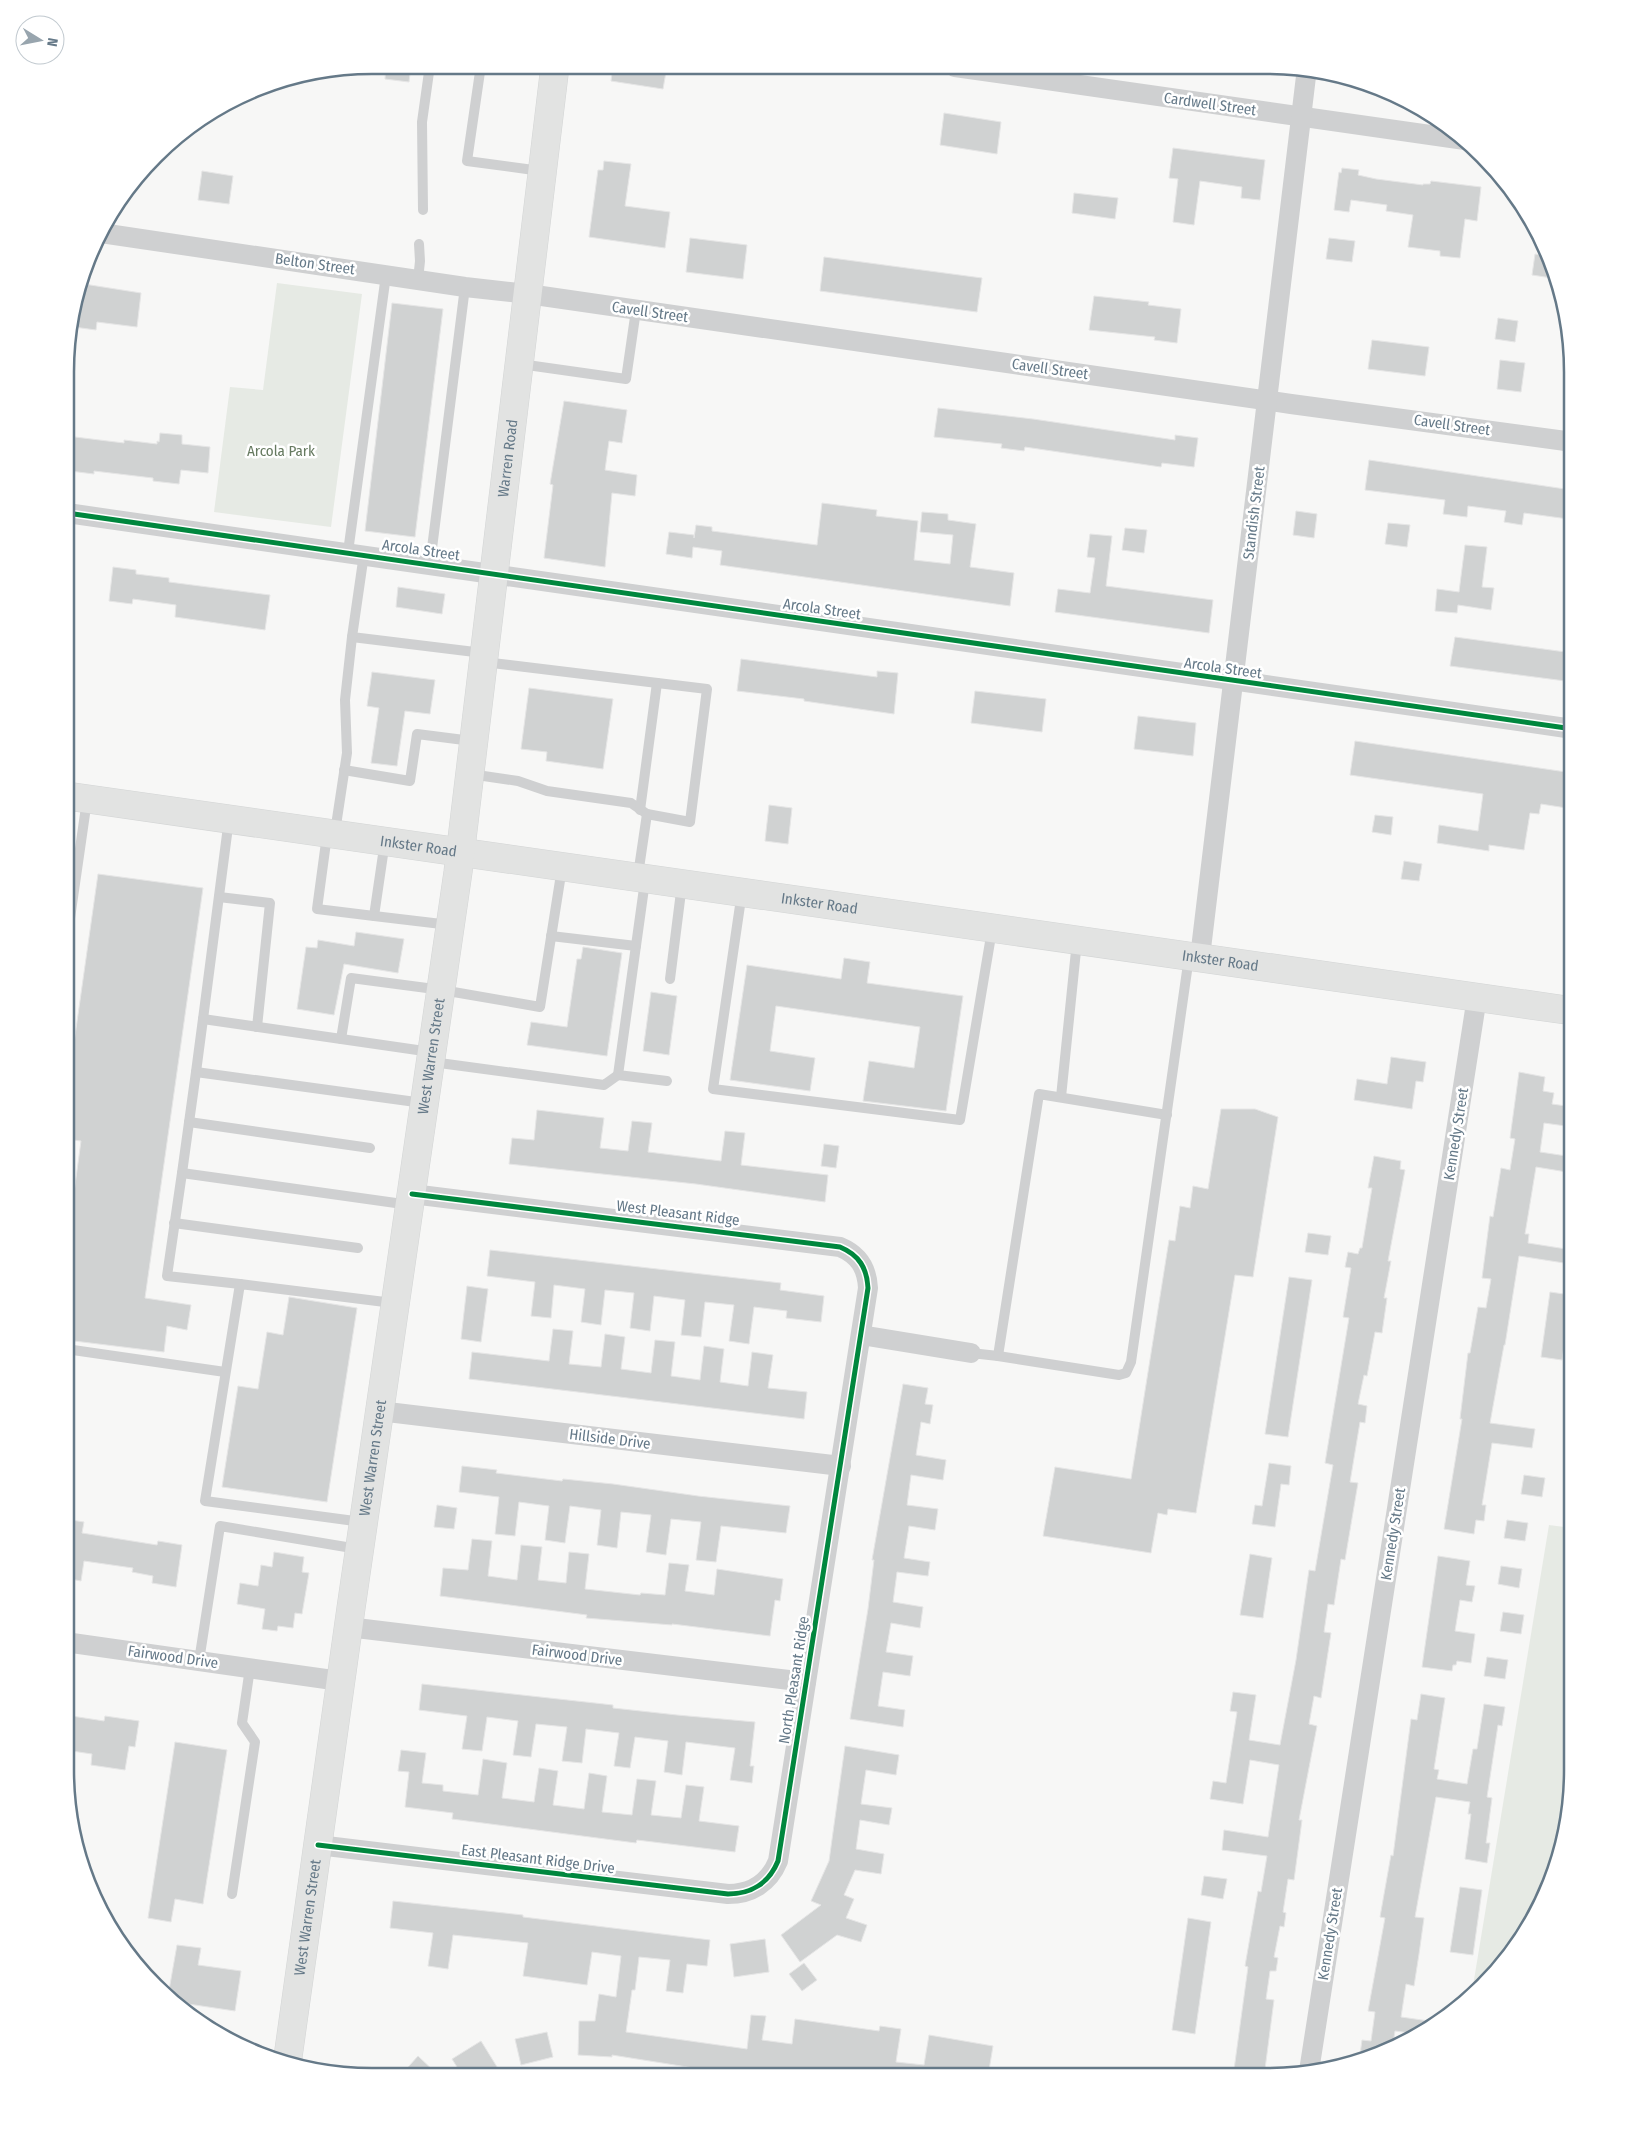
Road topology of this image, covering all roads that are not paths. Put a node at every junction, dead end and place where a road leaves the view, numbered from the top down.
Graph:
1 (429, 74) edge
2 (480, 74) edge
3 (554, 74) edge
4 (1003, 74) edge
5 (1306, 76) edge
6 (1301, 117) junction
7 (1452, 138) edge
8 (542, 171) junction
9 (423, 210) dead end
10 (108, 234) edge
11 (419, 244) dead end
12 (386, 275) junction
13 (418, 280) junction
14 (465, 287) junction
15 (528, 294) junction
16 (636, 310) junction
17 (519, 364) junction
18 (1267, 400) junction
19 (1564, 441) edge
20 (74, 514) edge
21 (356, 554) junction
22 (430, 564) junction
23 (494, 573) junction
24 (352, 637) junction
25 (483, 658) junction
26 (1234, 682) junction
27 (657, 683) junction
28 (1564, 728) edge
29 (473, 741) junction
30 (344, 770) junction
31 (469, 774) junction
32 (77, 797) edge
33 (643, 812) junction
34 (229, 818) junction
35 (331, 833) junction
36 (74, 836) edge
37 (385, 840) junction
38 (460, 851) junction
39 (562, 866) junction
40 (642, 877) junction
41 (683, 883) junction
42 (742, 891) junction
43 (219, 897) junction
44 (374, 916) junction
45 (451, 926) junction
46 (992, 927) junction
47 (551, 936) junction
48 (1078, 940) junction
49 (636, 946) junction
50 (1195, 956) junction
51 (670, 979) dead end
52 (442, 990) junction
53 (1478, 997) junction
54 (1564, 1010) edge
55 (203, 1019) junction
56 (257, 1027) junction
57 (341, 1039) junction
58 (432, 1057) junction
59 (196, 1072) junction
60 (618, 1075) junction
61 (667, 1081) dead end
62 (1061, 1097) junction
63 (424, 1103) junction
64 (1167, 1115) junction
65 (189, 1122) junction
66 (370, 1148) dead end
67 (182, 1173) junction
68 (411, 1200) junction
69 (174, 1223) junction
70 (358, 1248) dead end
71 (240, 1284) junction
72 (396, 1304) junction
73 (861, 1335) junction
74 (74, 1350) edge
75 (971, 1353) joint
76 (998, 1356) junction
77 (225, 1372) junction
78 (379, 1411) junction
79 (841, 1466) junction
80 (363, 1522) junction
81 (359, 1549) junction
82 (348, 1627) junction
83 (74, 1643) edge
84 (199, 1661) junction
85 (250, 1668) junction
86 (340, 1681) junction
87 (806, 1682) junction
88 (318, 1845) junction
89 (755, 1888) joint
90 (232, 1894) dead end
91 (287, 2056) edge
92 (1310, 2065) edge

1 - 9 lane
2 - 8 lane
3 - 8 main road, Warren Road
4 - 6 street, Cardwell Street
5 - 6 street, Standish Street
6 - 7 street, Cardwell Street
6 - 18 street, Standish Street
8 - 15 main road, Warren Road
10 - 12 street, Belton Street
11 - 13 lane
12 - 13 street, Belton Street
12 - 21 lane
13 - 14 street, Belton Street
14 - 15 street, Belton Street
14 - 22 lane
15 - 16 street, Cavell Street
15 - 17 main road, Warren Road
16 - 17 lane
16 - 18 street, Cavell Street
17 - 23 main road, Warren Road
18 - 19 street, Cavell Street
18 - 26 street, Standish Street
20 - 21 street, Arcola Street
21 - 22 street, Arcola Street
21 - 24 lane
22 - 23 street, Arcola Street
23 - 25 main road, Warren Road
23 - 26 street, Arcola Street
24 - 25 lane
24 - 30 lane
25 - 27 lane
25 - 29 main road, Warren Road
26 - 28 street, Arcola Street
26 - 50 street, Standish Street
27 - 33 lane
27 - 33 lane
29 - 30 lane
29 - 31 main road, Warren Road
30 - 35 lane
31 - 33 lane
31 - 38 main road, Warren Road
32 - 34 main road, Inkster Road
32 - 36 lane
33 - 40 lane
34 - 35 main road, Inkster Road
34 - 43 lane
35 - 37 main road, Inkster Road
35 - 44 lane
37 - 38 main road, Inkster Road
37 - 44 lane
38 - 39 main road, Inkster Road
38 - 45 main road, West Warren Street
39 - 40 main road, Inkster Road
39 - 47 lane
40 - 41 main road, Inkster Road
40 - 49 lane
41 - 42 main road, Inkster Road
41 - 51 lane
42 - 46 main road, Inkster Road
42 - 46 lane
43 - 55 lane
43 - 56 lane
44 - 45 lane
45 - 52 main road, West Warren Street
46 - 48 main road, Inkster Road
47 - 49 lane
47 - 52 lane
48 - 50 main road, Inkster Road
48 - 62 lane
49 - 60 lane
50 - 53 main road, Inkster Road
50 - 64 lane
52 - 57 lane
52 - 58 main road, West Warren Street
53 - 54 main road, Inkster Road
53 - 92 street, Kennedy Street
55 - 56 lane
55 - 59 lane
56 - 57 lane
57 - 58 lane
58 - 60 lane
58 - 63 main road, West Warren Street
59 - 63 lane
59 - 65 lane
60 - 61 lane
62 - 64 lane
62 - 76 lane
63 - 68 main road, West Warren Street
64 - 76 lane
65 - 66 lane
65 - 67 lane
67 - 68 lane
67 - 69 lane
68 - 72 main road, West Warren Street
68 - 73 street, West Pleasant Ridge
69 - 70 lane
69 - 71 lane
71 - 72 lane
71 - 77 lane
72 - 78 main road, West Warren Street
73 - 75 street
73 - 79 street, West Pleasant Ridge
74 - 77 lane
75 - 76 lane
77 - 80 lane
78 - 79 street, Hillside Drive
78 - 80 main road, West Warren Street
79 - 87 street, North Pleasant Ridge
80 - 81 main road, West Warren Street
81 - 82 main road, West Warren Street
81 - 84 lane
82 - 86 main road, West Warren Street
82 - 87 street, Fairwood Drive
83 - 84 street, Fairwood Drive
84 - 85 street, Fairwood Drive
85 - 86 street, Fairwood Drive
85 - 90 lane
86 - 88 main road, West Warren Street
87 - 89 street, North Pleasant Ridge
88 - 89 street, East Pleasant Ridge Drive
88 - 91 main road, West Warren Street

